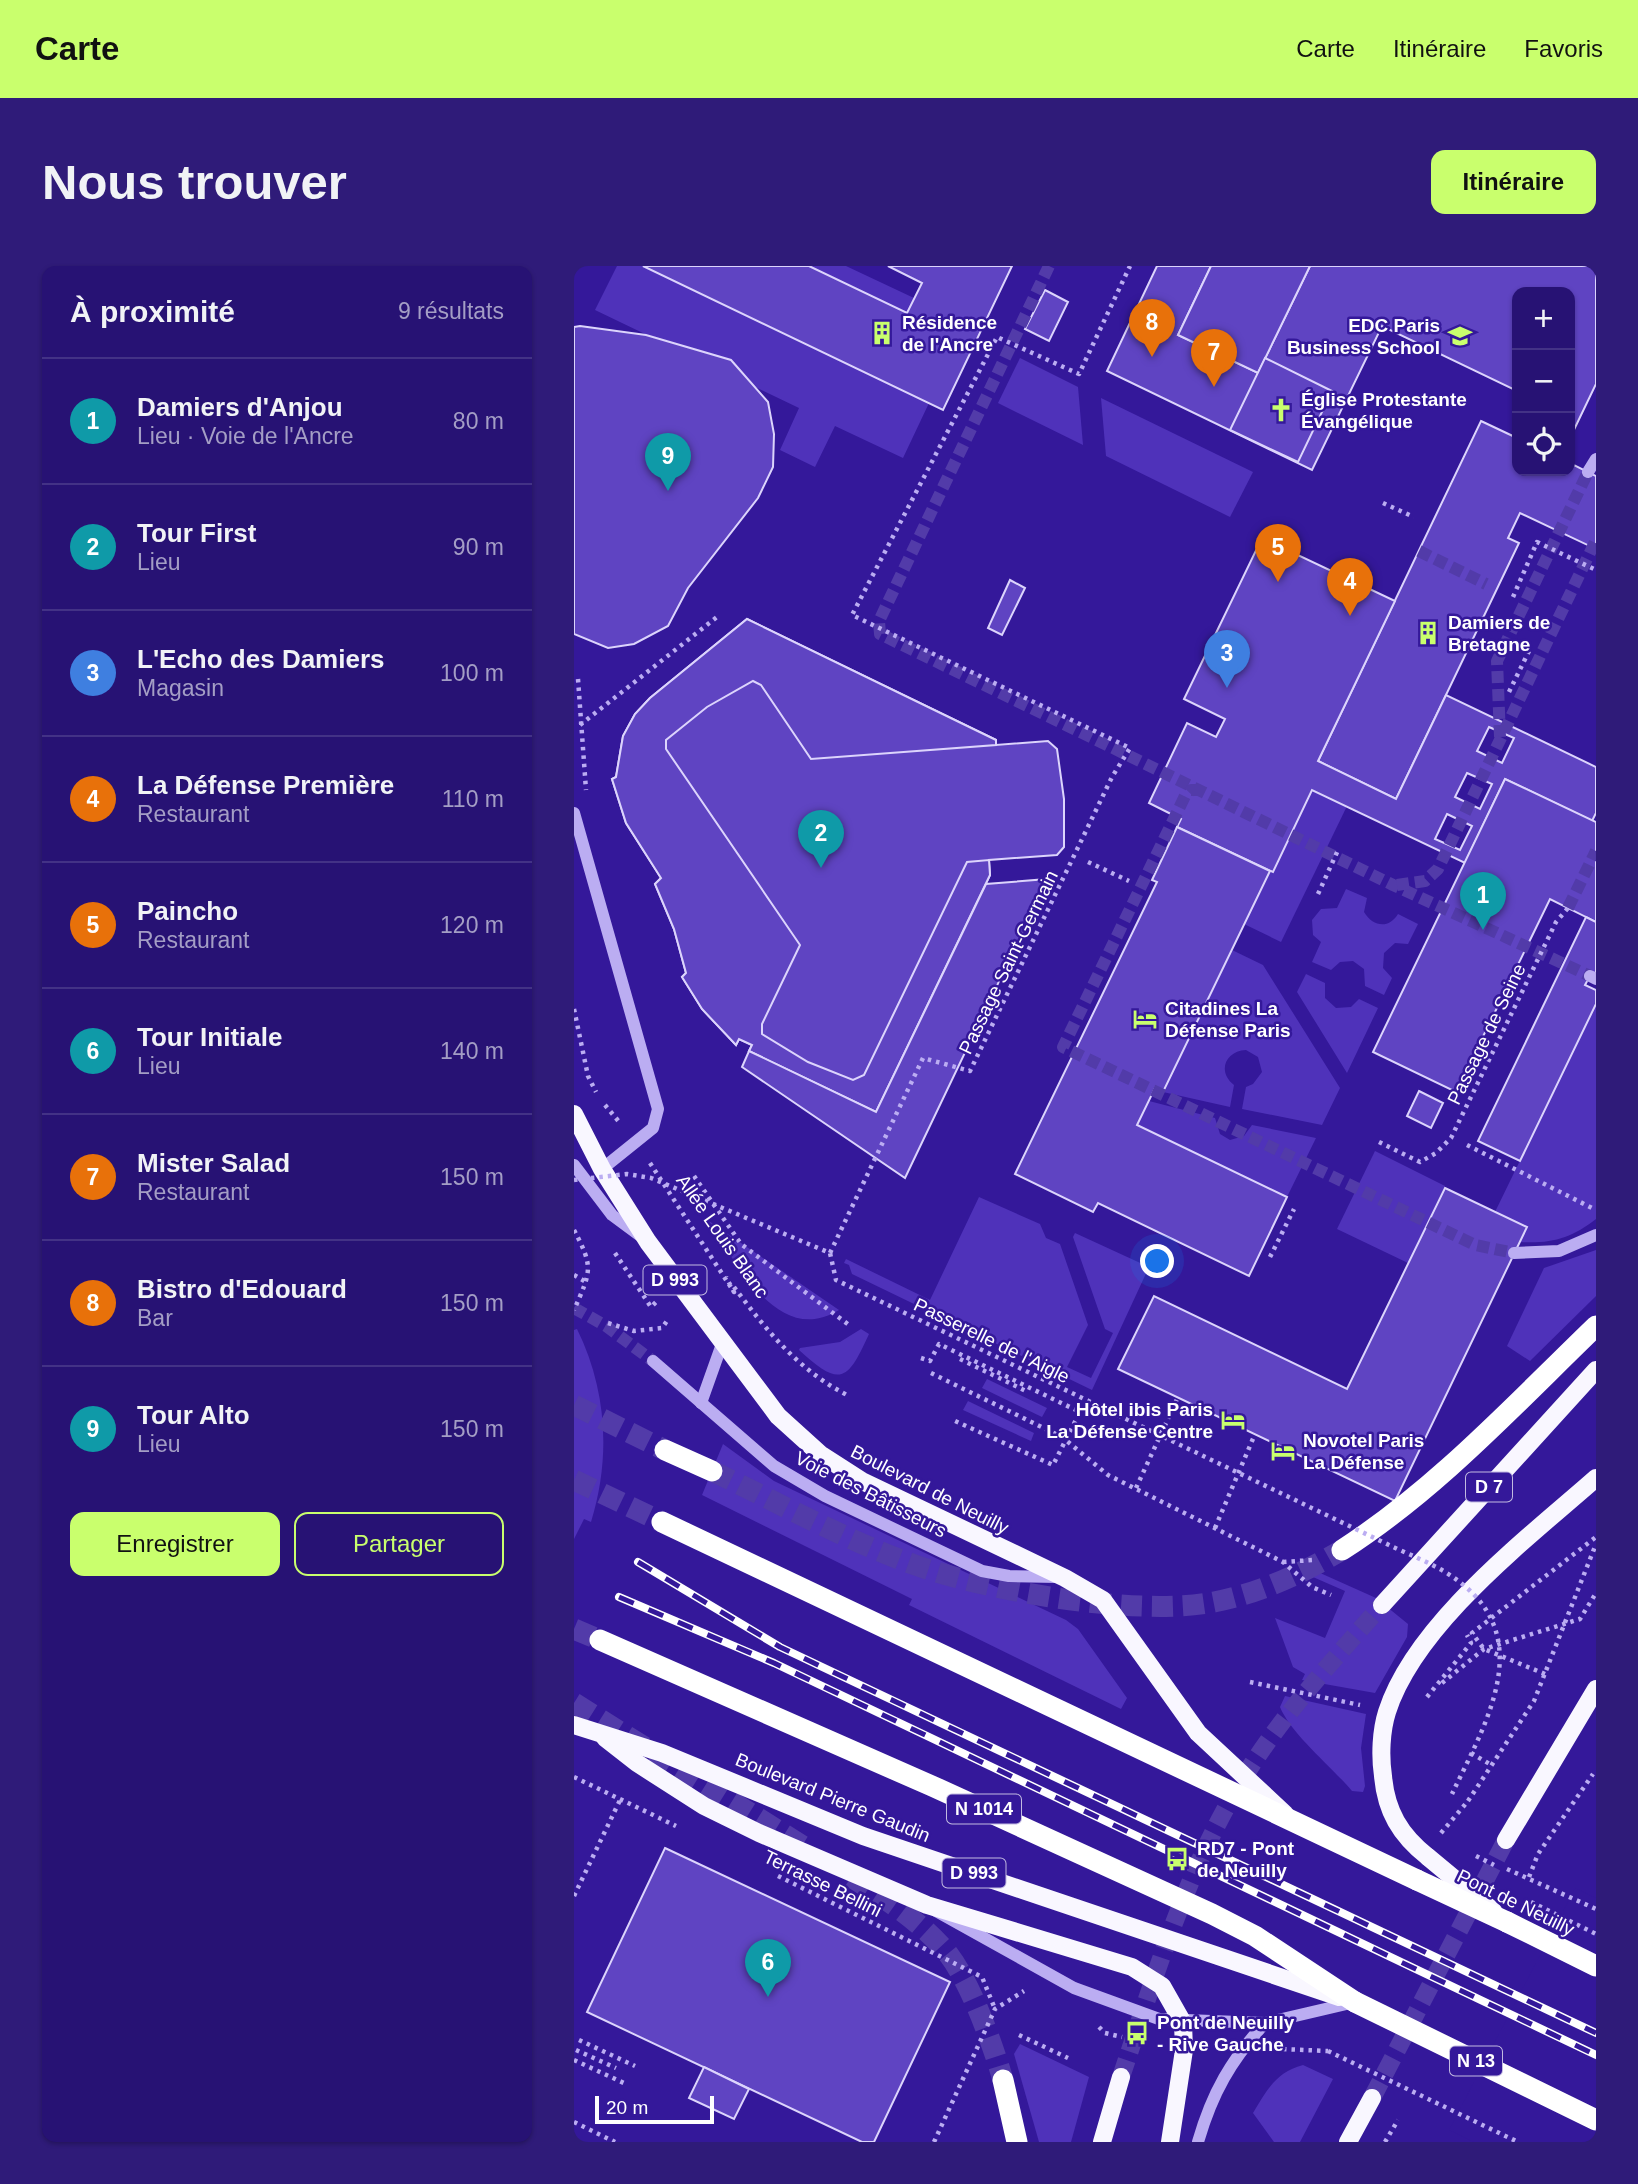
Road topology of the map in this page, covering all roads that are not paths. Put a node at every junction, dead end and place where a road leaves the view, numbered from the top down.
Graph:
1 (1596, 459) edge
2 (1588, 472) tunnel mouth
3 (574, 813) edge
4 (574, 1114) edge
5 (574, 1165) edge
6 (601, 1168) junction
7 (1596, 1236) edge
8 (648, 1242) junction
9 (1514, 1253) tunnel mouth
10 (1596, 1326) edge
11 (722, 1344) junction
12 (653, 1362) tunnel mouth
13 (1596, 1370) edge
14 (701, 1403) junction
15 (665, 1450) tunnel mouth
16 (712, 1471) tunnel mouth
17 (1596, 1478) edge
18 (662, 1522) tunnel mouth
19 (1342, 1550) tunnel mouth
20 (1065, 1578) junction
21 (1382, 1605) tunnel mouth
22 (600, 1640) tunnel mouth
23 (1596, 1689) edge
24 (574, 1725) edge
25 (597, 1731) junction
26 (1290, 1819) junction
27 (1506, 1840) tunnel mouth
28 (927, 1905) junction
29 (1507, 1922) junction
30 (1596, 1966) edge
31 (1356, 2002) junction
32 (1183, 2023) junction
33 (1265, 2023) junction
34 (1121, 2077) tunnel mouth
35 (1003, 2080) tunnel mouth
36 (1372, 2098) tunnel mouth
37 (1596, 2120) edge
38 (1017, 2142) edge
39 (1102, 2142) edge
40 (1170, 2142) edge
41 (1198, 2142) edge
42 (1348, 2142) edge

1 - 2 street
3 - 6 street
4 - 6 main road, Boulevard de Neuilly / D 993
5 - 8 street
6 - 8 main road, Boulevard de Neuilly / D 993
7 - 9 street
8 - 11 main road, Boulevard de Neuilly / D 993
10 - 19 highway
11 - 14 street
11 - 20 main road, Boulevard de Neuilly / D 993
12 - 14 street, Voie des Bâtisseurs
13 - 21 main road, D 7
14 - 20 street, Voie des Bâtisseurs
15 - 16 highway
17 - 29 main road, bridge
18 - 26 highway, Pont de Neuilly
20 - 26 main road, Boulevard de Neuilly / D 993
22 - 31 highway, N 1014
23 - 27 main road
24 - 25 main road, Boulevard Pierre Gaudin / D 993
25 - 28 main road
25 - 31 main road, Boulevard Pierre Gaudin / D 993
26 - 29 highway, Pont de Neuilly, bridge
28 - 32 street
28 - 32 main road
29 - 30 highway, Pont de Neuilly
31 - 33 street
31 - 37 highway, N 13, bridge
32 - 33 street
32 - 40 main road
33 - 41 street
34 - 39 main road
35 - 38 highway
36 - 42 main road

